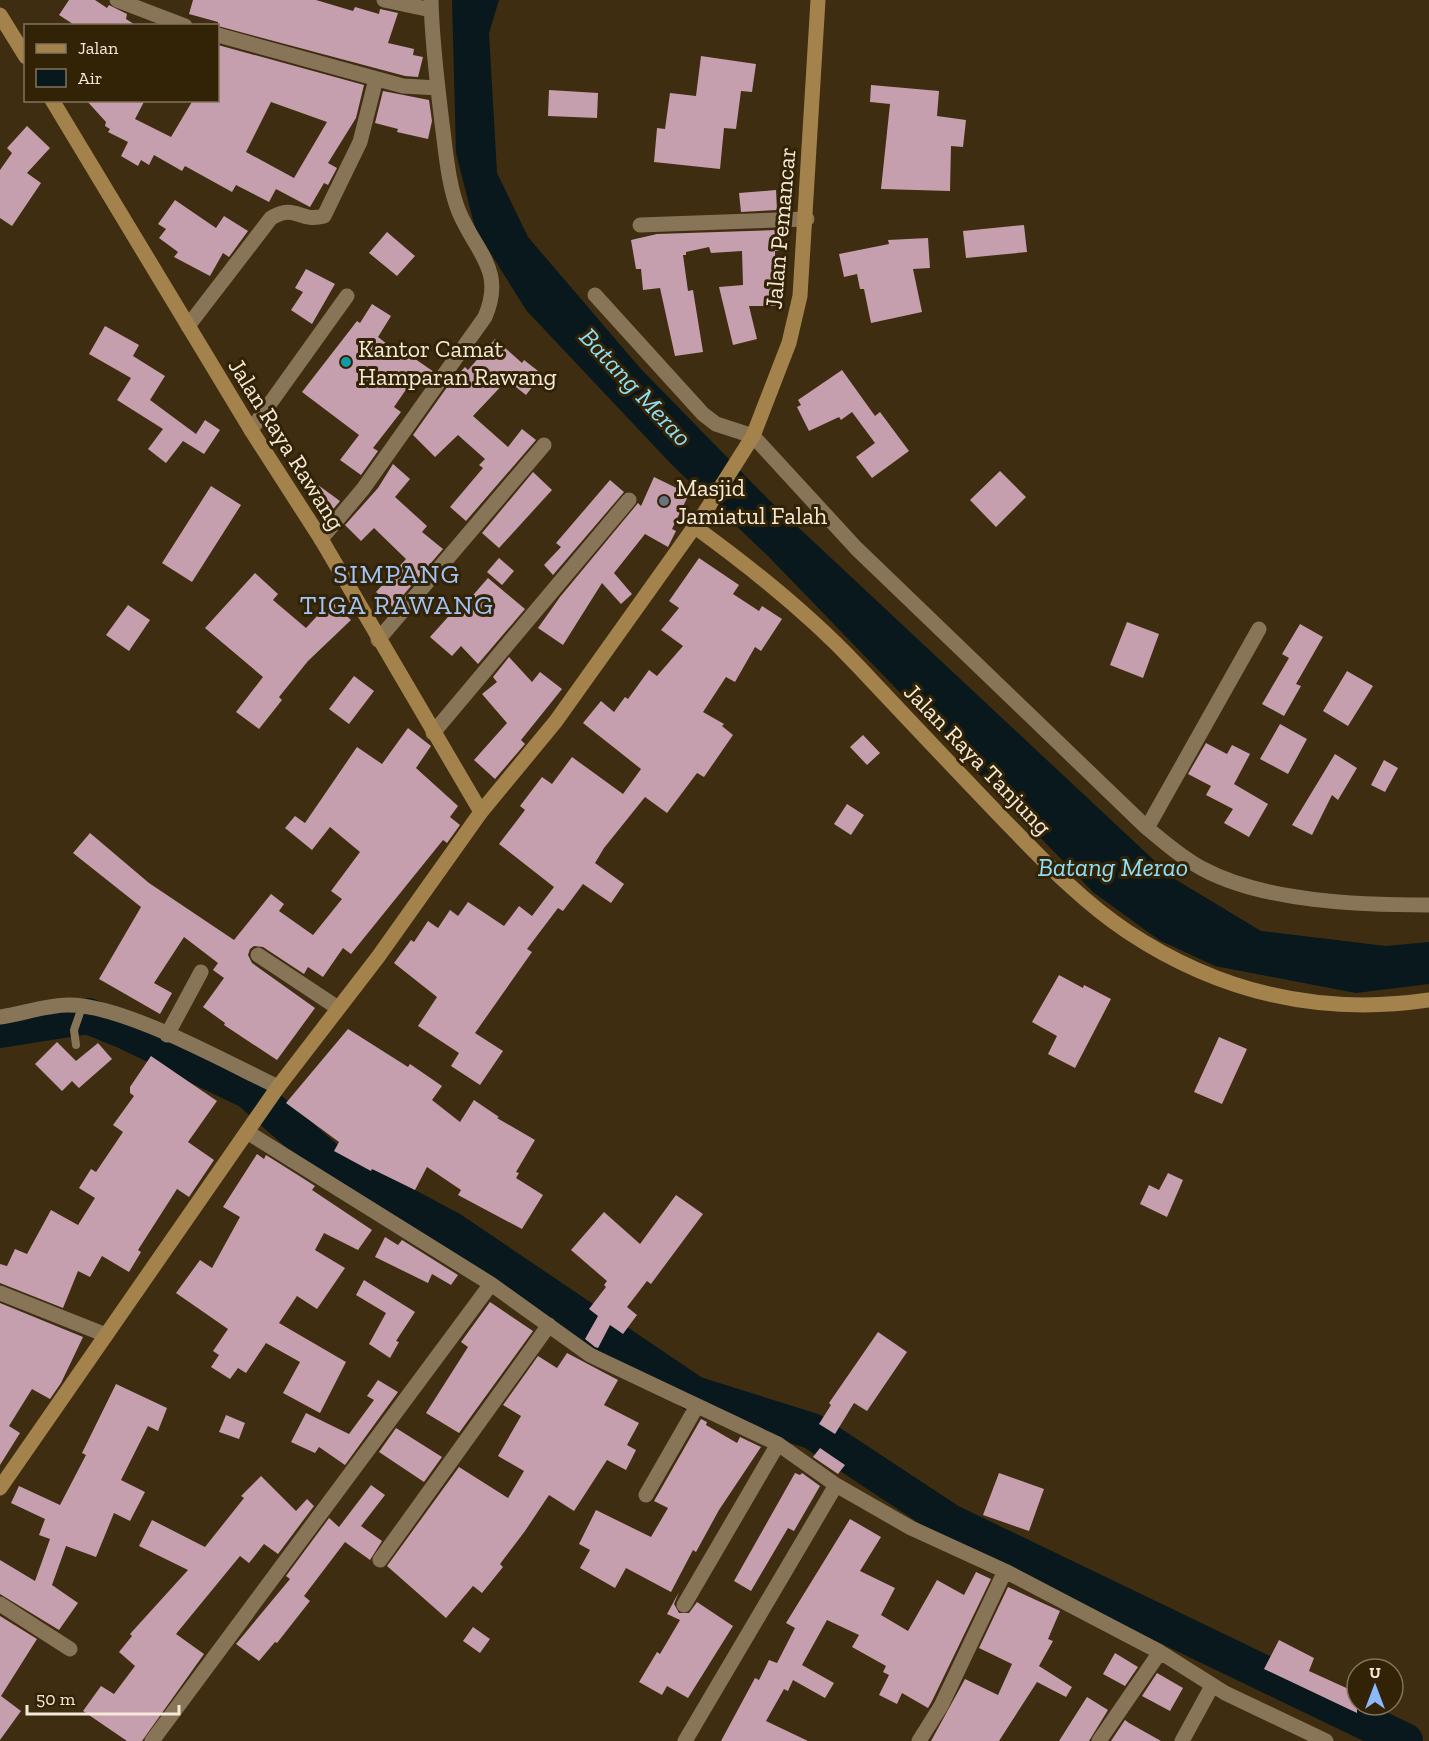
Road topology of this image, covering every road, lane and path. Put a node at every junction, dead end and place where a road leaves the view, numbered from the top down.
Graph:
1 (117, 0) edge
2 (384, 0) edge
3 (818, 0) edge
4 (431, 5) edge
5 (0, 15) edge
6 (180, 24) edge
7 (219, 35) edge
8 (24, 54) edge
9 (376, 79) junction
10 (438, 88) junction
11 (53, 102) edge
12 (807, 219) junction
13 (640, 225) dead end
14 (595, 296) dead end
15 (347, 297) dead end
16 (188, 326) junction
17 (251, 430) junction
18 (753, 436) junction
19 (544, 445) dead end
20 (629, 500) dead end
21 (694, 526) junction
22 (321, 539) junction
23 (1259, 629) dead end
24 (378, 640) junction
25 (433, 733) junction
26 (481, 812) junction
27 (1147, 828) junction
28 (1429, 905) edge
29 (258, 955) dead end
30 (201, 972) dead end
31 (1429, 1000) edge
32 (338, 1008) junction
33 (82, 1010) junction
34 (0, 1017) edge
35 (168, 1035) junction
36 (76, 1045) dead end
37 (275, 1092) junction
38 (250, 1127) junction
39 (492, 1284) junction
40 (0, 1293) edge
41 (549, 1325) junction
42 (106, 1335) junction
43 (697, 1406) junction
44 (778, 1444) junction
45 (836, 1485) junction
46 (0, 1488) edge
47 (646, 1495) dead end
48 (380, 1560) dead end
49 (1005, 1571) junction
50 (0, 1604) edge
51 (684, 1605) dead end
52 (70, 1649) dead end
53 (1160, 1652) junction
54 (1212, 1686) junction
55 (152, 1741) edge
56 (686, 1741) edge
57 (919, 1741) edge
58 (1099, 1741) edge
59 (1182, 1741) edge
60 (1326, 1741) edge

1 - 6 street
2 - 4 street
3 - 12 main road, Jalan Pemancar
4 - 10 street
5 - 8 main road
7 - 9 street
9 - 10 street
9 - 16 street
10 - 22 street
11 - 16 main road, Jalan Raya Rawang
12 - 13 street
12 - 18 main road, Jalan Pemancar
14 - 18 street
15 - 17 street
16 - 17 main road, Jalan Raya Rawang
17 - 22 main road, Jalan Raya Rawang
18 - 21 main road, Jalan Pemancar
18 - 27 street
19 - 24 street
20 - 25 street
21 - 26 main road, Jalan Pemancar
21 - 31 main road, Jalan Raya Tanjung
22 - 24 main road, Jalan Raya Rawang
23 - 27 street
24 - 25 main road, Jalan Raya Rawang
25 - 26 main road, Jalan Raya Rawang
26 - 32 main road, Jalan Pemancar
27 - 28 street
29 - 32 street
30 - 35 street
32 - 37 main road, Jalan Pemancar
33 - 34 street
33 - 35 street
33 - 36 lane
35 - 37 street
37 - 38 main road, Jalan Pemancar
38 - 39 street
38 - 42 main road, Jalan Pemancar
39 - 41 street
39 - 55 street
40 - 42 street
41 - 43 street
41 - 48 street
42 - 46 main road, Jalan Pemancar
43 - 44 street
43 - 47 street
44 - 45 street
44 - 51 street
45 - 49 street
45 - 56 street
49 - 53 street
49 - 57 street
50 - 52 street
53 - 54 street
53 - 58 street
54 - 59 street
54 - 60 street

